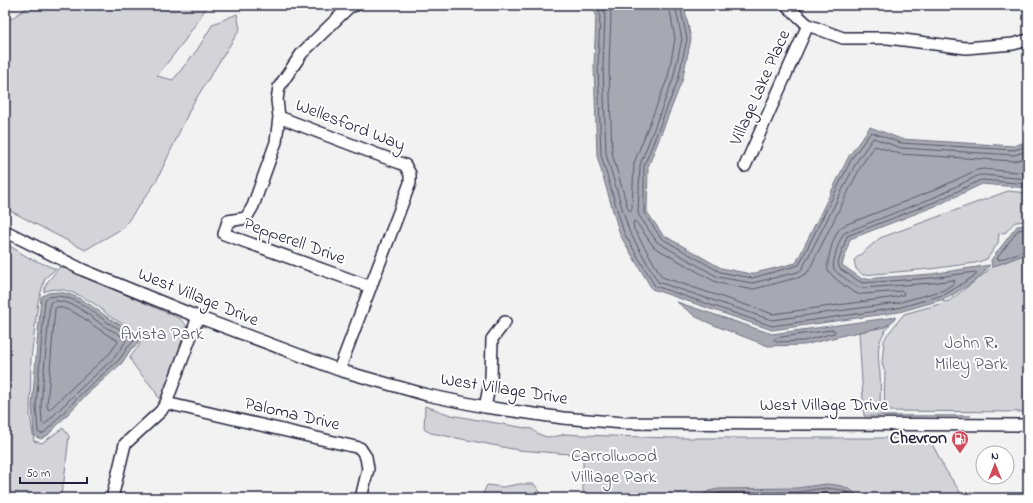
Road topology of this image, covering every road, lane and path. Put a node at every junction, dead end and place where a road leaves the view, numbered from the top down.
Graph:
1 (356, 5) edge
2 (786, 5) edge
3 (808, 25) junction
4 (1028, 40) edge
5 (279, 117) junction
6 (745, 166) dead end
7 (5, 231) edge
8 (371, 287) junction
9 (198, 317) junction
10 (505, 322) dead end
11 (339, 370) junction
12 (166, 403) junction
13 (485, 407) junction
14 (1028, 425) edge
15 (114, 498) edge
16 (361, 498) edge

1 - 5 street, Pepperell Drive
2 - 3 street
3 - 4 street
3 - 6 street, Village Lake Place
5 - 8 street, Wellesford Way
5 - 8 street, Pepperell Drive
7 - 9 street, West Village Drive
8 - 11 street, Wellesford Way
9 - 11 street, West Village Drive
9 - 12 street
10 - 13 street
11 - 13 street, West Village Drive
12 - 15 street
12 - 16 street, Paloma Drive
13 - 14 street, West Village Drive

